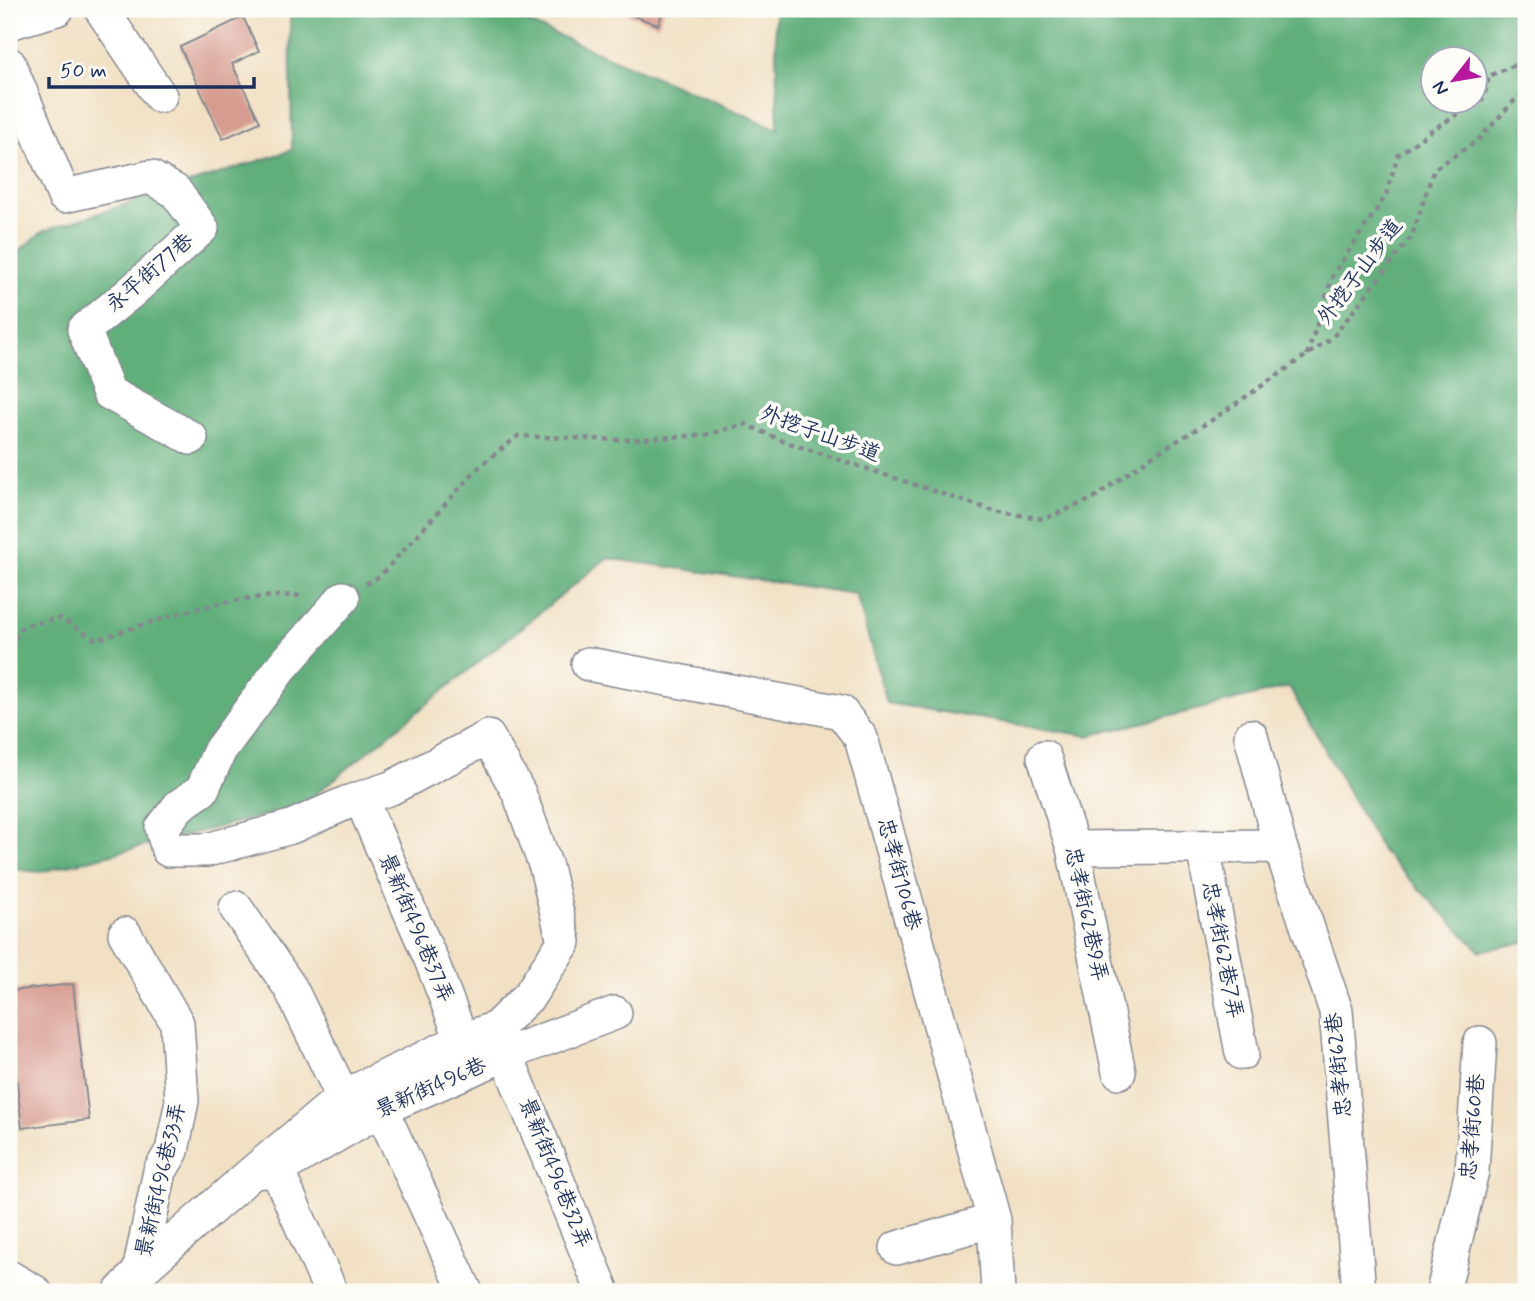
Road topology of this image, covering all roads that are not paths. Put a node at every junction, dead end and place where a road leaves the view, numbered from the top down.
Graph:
1 (53, 9) edge
2 (101, 9) edge
3 (9, 23) edge
4 (9, 64) edge
5 (160, 96) dead end
6 (191, 438) dead end
7 (343, 598) road end
8 (587, 664) dead end
9 (1251, 736) dead end
10 (1044, 757) dead end
11 (368, 815) dead end
12 (1280, 846) junction
13 (1203, 847) junction
14 (1073, 848) junction
15 (236, 908) dead end
16 (125, 934) dead end
17 (615, 1013) dead end
18 (462, 1040) junction
19 (1480, 1042) dead end
20 (1242, 1053) dead end
21 (506, 1054) junction
22 (1119, 1072) dead end
23 (343, 1097) junction
24 (381, 1109) junction
25 (265, 1171) junction
26 (993, 1220) junction
27 (897, 1248) dead end
28 (9, 1277) edge
29 (138, 1285) edge
30 (35, 1292) edge
31 (331, 1292) edge
32 (466, 1292) edge
33 (603, 1292) edge
34 (998, 1292) edge
35 (1359, 1292) edge
36 (1443, 1292) edge

1 - 3 street
2 - 5 street
4 - 6 street, 永平街77巷
7 - 18 street, 景新街496巷
8 - 26 street, 忠孝街106巷
9 - 12 street, 忠孝街62巷
10 - 14 street, 忠孝街62巷9弄
11 - 18 street, 景新街496巷37弄
12 - 13 street
12 - 35 street, 忠孝街62巷
13 - 14 street
13 - 20 street, 忠孝街62巷7弄
14 - 22 street, 忠孝街62巷9弄
15 - 23 street
16 - 29 street, 景新街496巷33弄
17 - 21 street, 景新街496巷
18 - 23 street, 景新街496巷
19 - 36 street, 忠孝街60巷
21 - 24 street, 景新街496巷
21 - 33 street, 景新街496巷32弄
23 - 25 street, 景新街496巷
24 - 25 street, 景新街496巷
24 - 32 street
25 - 29 street, 景新街496巷
25 - 31 street
26 - 27 street
26 - 34 street, 忠孝街106巷
28 - 30 street

